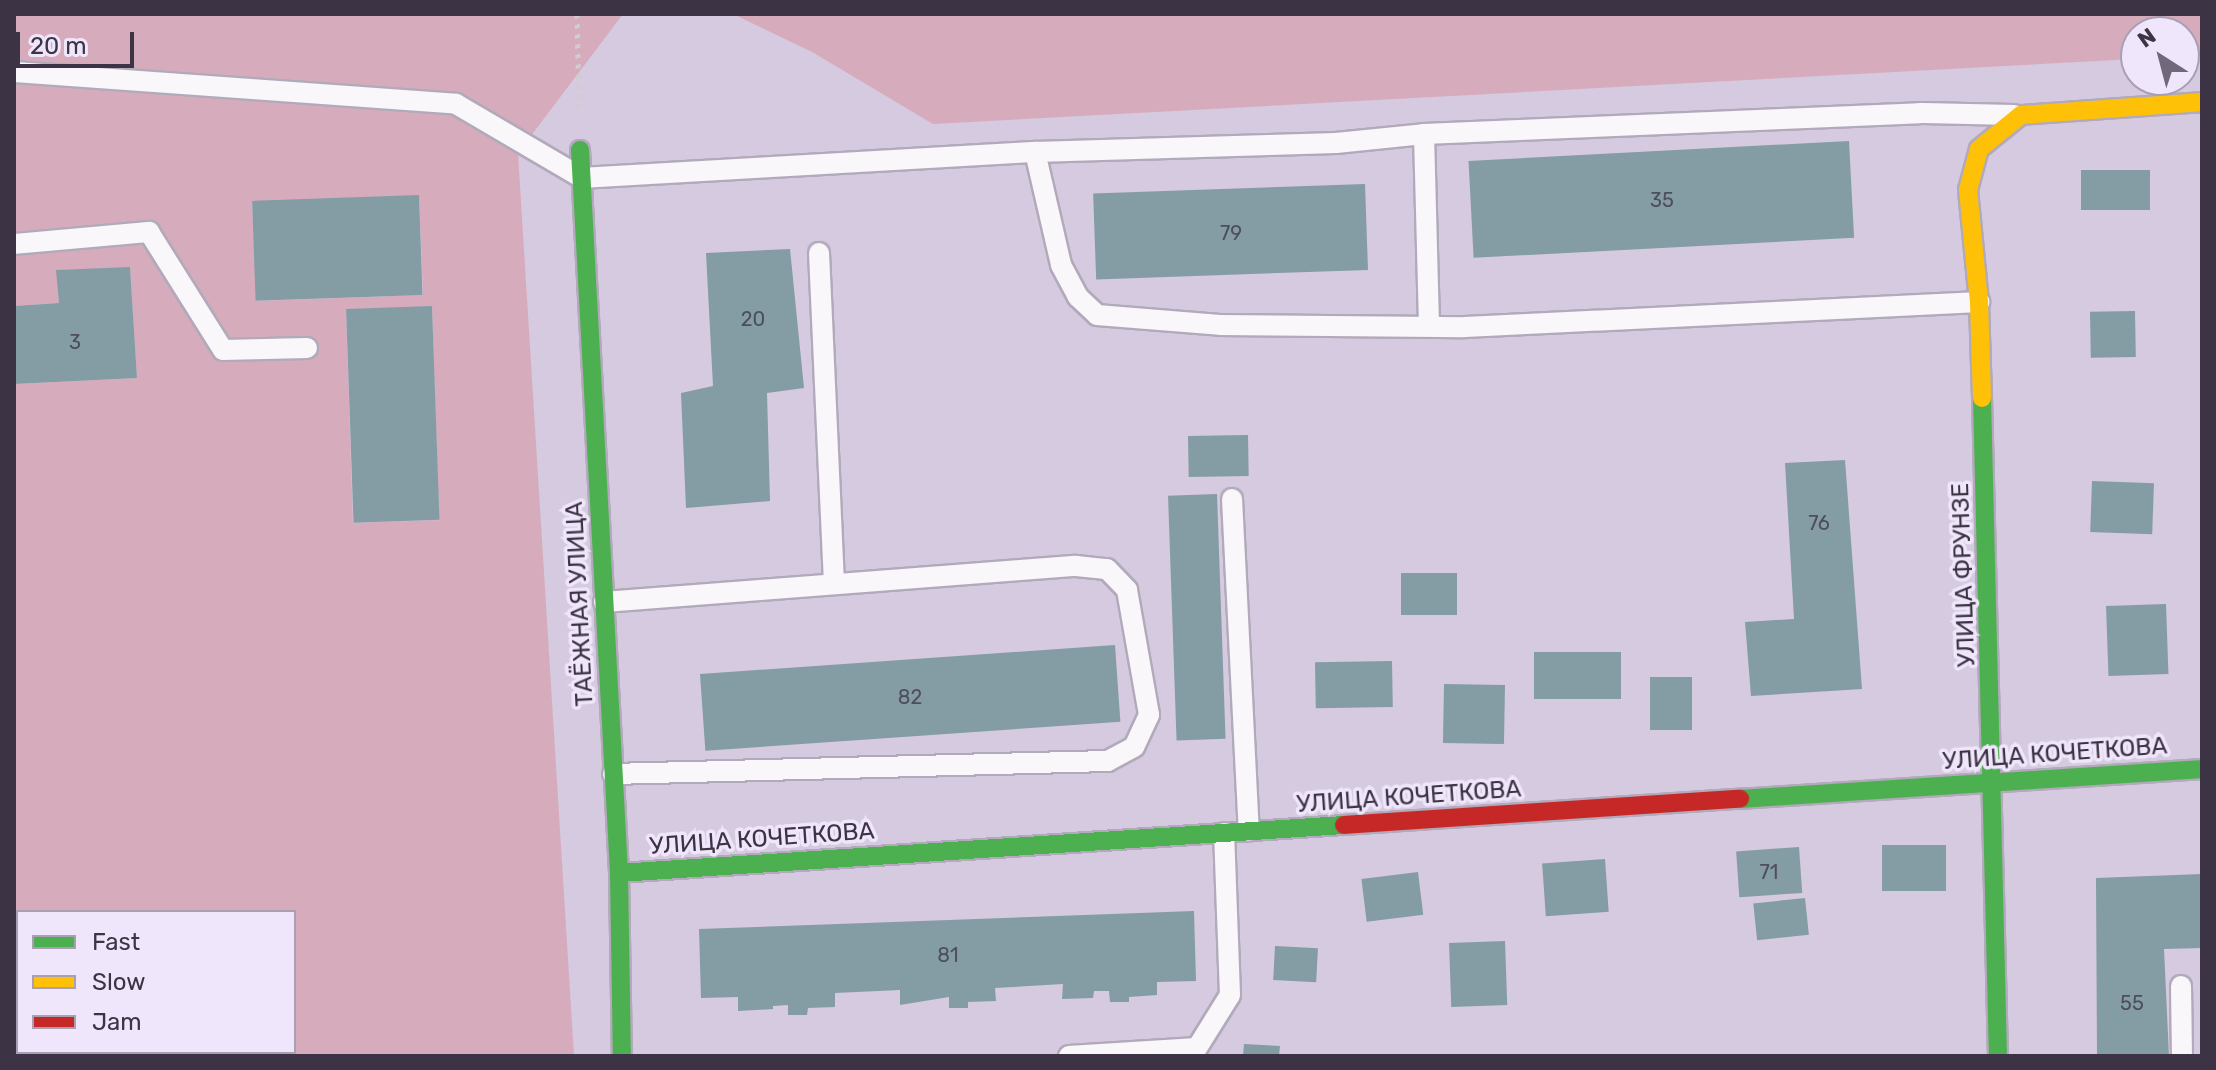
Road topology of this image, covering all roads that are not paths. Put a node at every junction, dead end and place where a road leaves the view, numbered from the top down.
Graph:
1 (14, 72) edge
2 (2202, 102) edge
3 (2021, 115) junction
4 (1424, 134) junction
5 (580, 150) road end
6 (1035, 152) junction
7 (582, 178) junction
8 (14, 244) edge
9 (819, 253) dead end
10 (1979, 302) junction
11 (1429, 325) junction
12 (307, 348) dead end
13 (1232, 499) dead end
14 (834, 584) junction
15 (604, 602) junction
16 (2202, 769) edge
17 (613, 774) junction
18 (1994, 782) junction
19 (1249, 831) junction
20 (1224, 833) junction
21 (619, 873) junction
22 (2181, 986) dead end
23 (622, 1056) edge
24 (1069, 1056) edge
25 (1998, 1056) edge
26 (2182, 1056) edge

1 - 7 lane
2 - 3 street
3 - 4 lane
3 - 10 street, УЛИЦА ФРУНЗЕ
4 - 6 lane
4 - 11 lane
5 - 7 street, ТАЁЖНАЯ УЛИЦА
6 - 7 lane
6 - 11 lane
7 - 15 street, ТАЁЖНАЯ УЛИЦА
8 - 12 lane
9 - 14 lane
10 - 11 lane
10 - 18 street, УЛИЦА ФРУНЗЕ
13 - 19 lane
14 - 15 lane
14 - 17 lane
15 - 17 street, ТАЁЖНАЯ УЛИЦА
16 - 18 street, УЛИЦА КОЧЕТКОВА
17 - 21 street, ТАЁЖНАЯ УЛИЦА
18 - 19 street, УЛИЦА КОЧЕТКОВА
18 - 25 street, УЛИЦА ФРУНЗЕ
19 - 20 street, УЛИЦА КОЧЕТКОВА
20 - 21 street, УЛИЦА КОЧЕТКОВА
20 - 24 lane
21 - 23 street, ТАЁЖНАЯ УЛИЦА
22 - 26 lane

